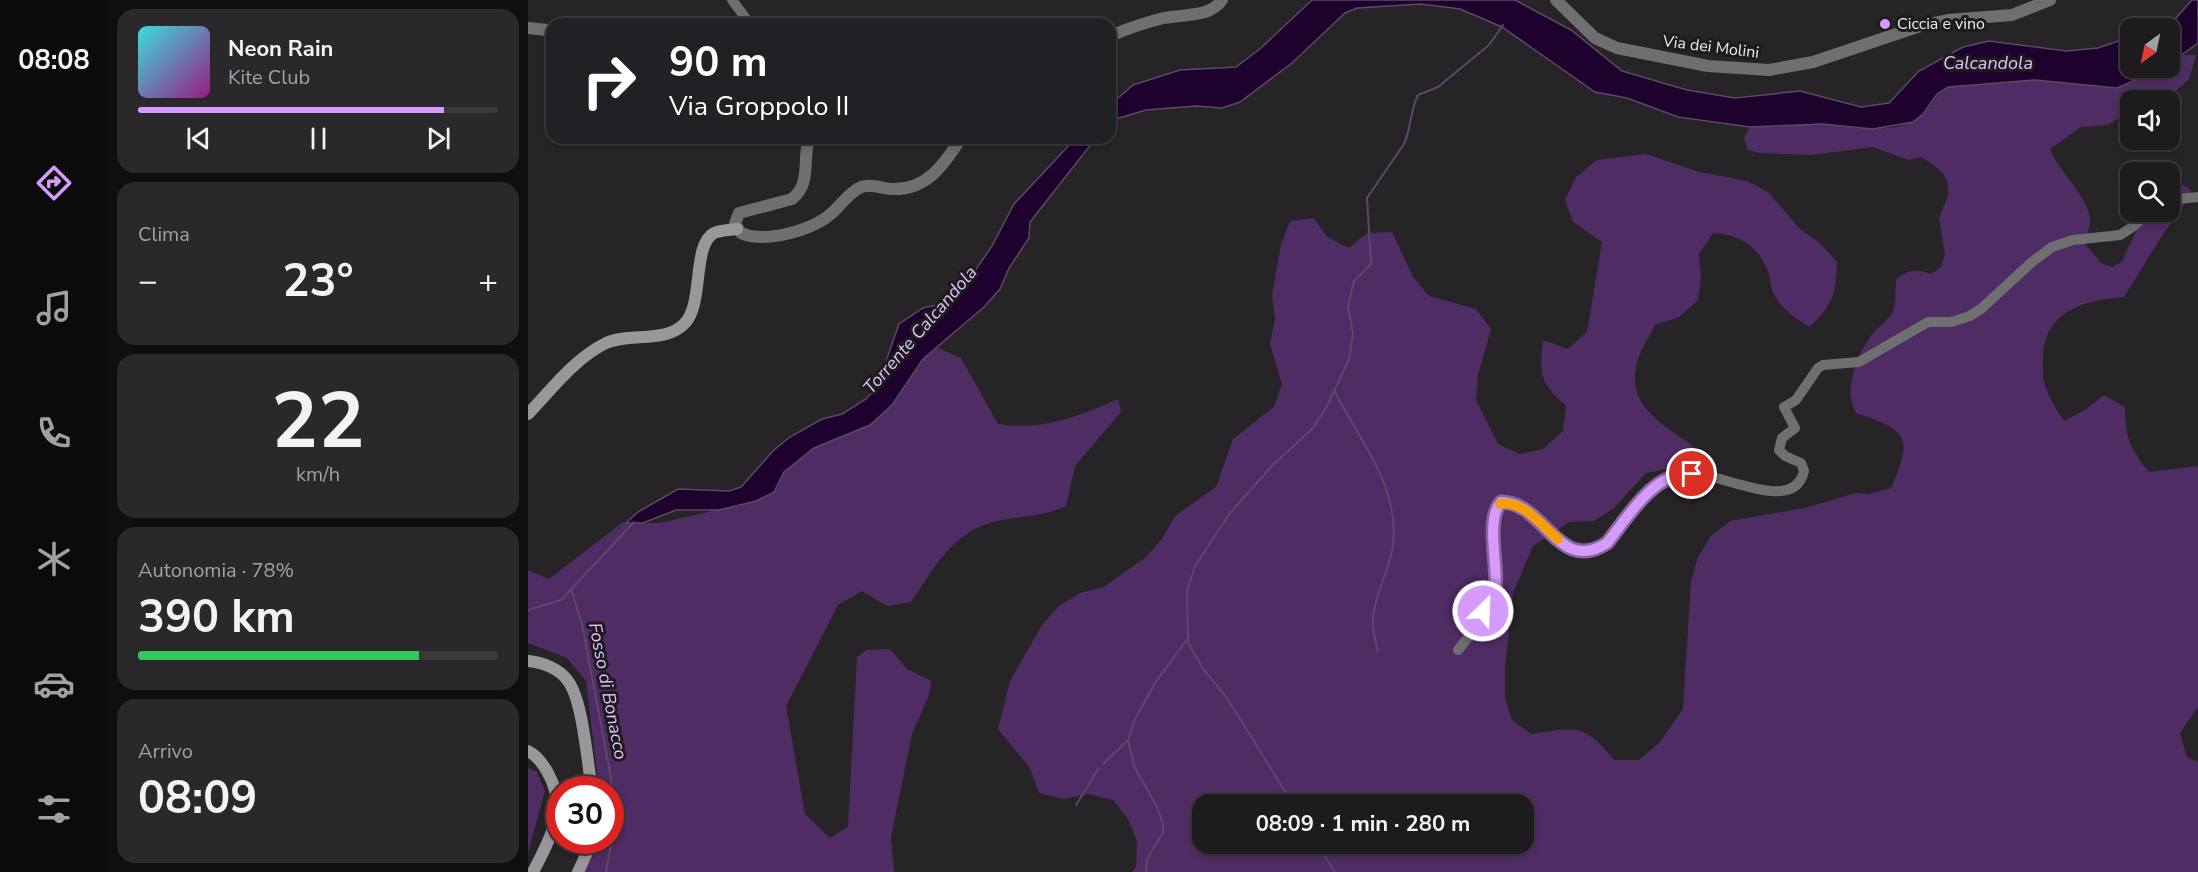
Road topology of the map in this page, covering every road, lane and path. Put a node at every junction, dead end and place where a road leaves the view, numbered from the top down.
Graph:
1 (732, 0) edge
2 (1221, 0) edge
3 (1556, 0) edge
4 (2050, 0) edge
5 (746, 18) edge
6 (528, 28) edge
7 (546, 30) edge
8 (1116, 34) edge
9 (809, 144) edge
10 (957, 144) edge
11 (2198, 197) edge
12 (2180, 199) edge
13 (2138, 222) edge
14 (737, 229) junction
15 (528, 414) edge
16 (1458, 650) dead end
17 (528, 661) edge
18 (528, 751) edge
19 (590, 776) edge
20 (586, 854) edge
21 (533, 872) edge
22 (578, 872) edge

1 - 5 street
2 - 8 street
3 - 4 street, Via dei Molini
6 - 7 street
9 - 14 street
10 - 14 street
11 - 12 street
13 - 16 street
14 - 15 main road
17 - 19 main road
18 - 21 main road
20 - 22 main road

